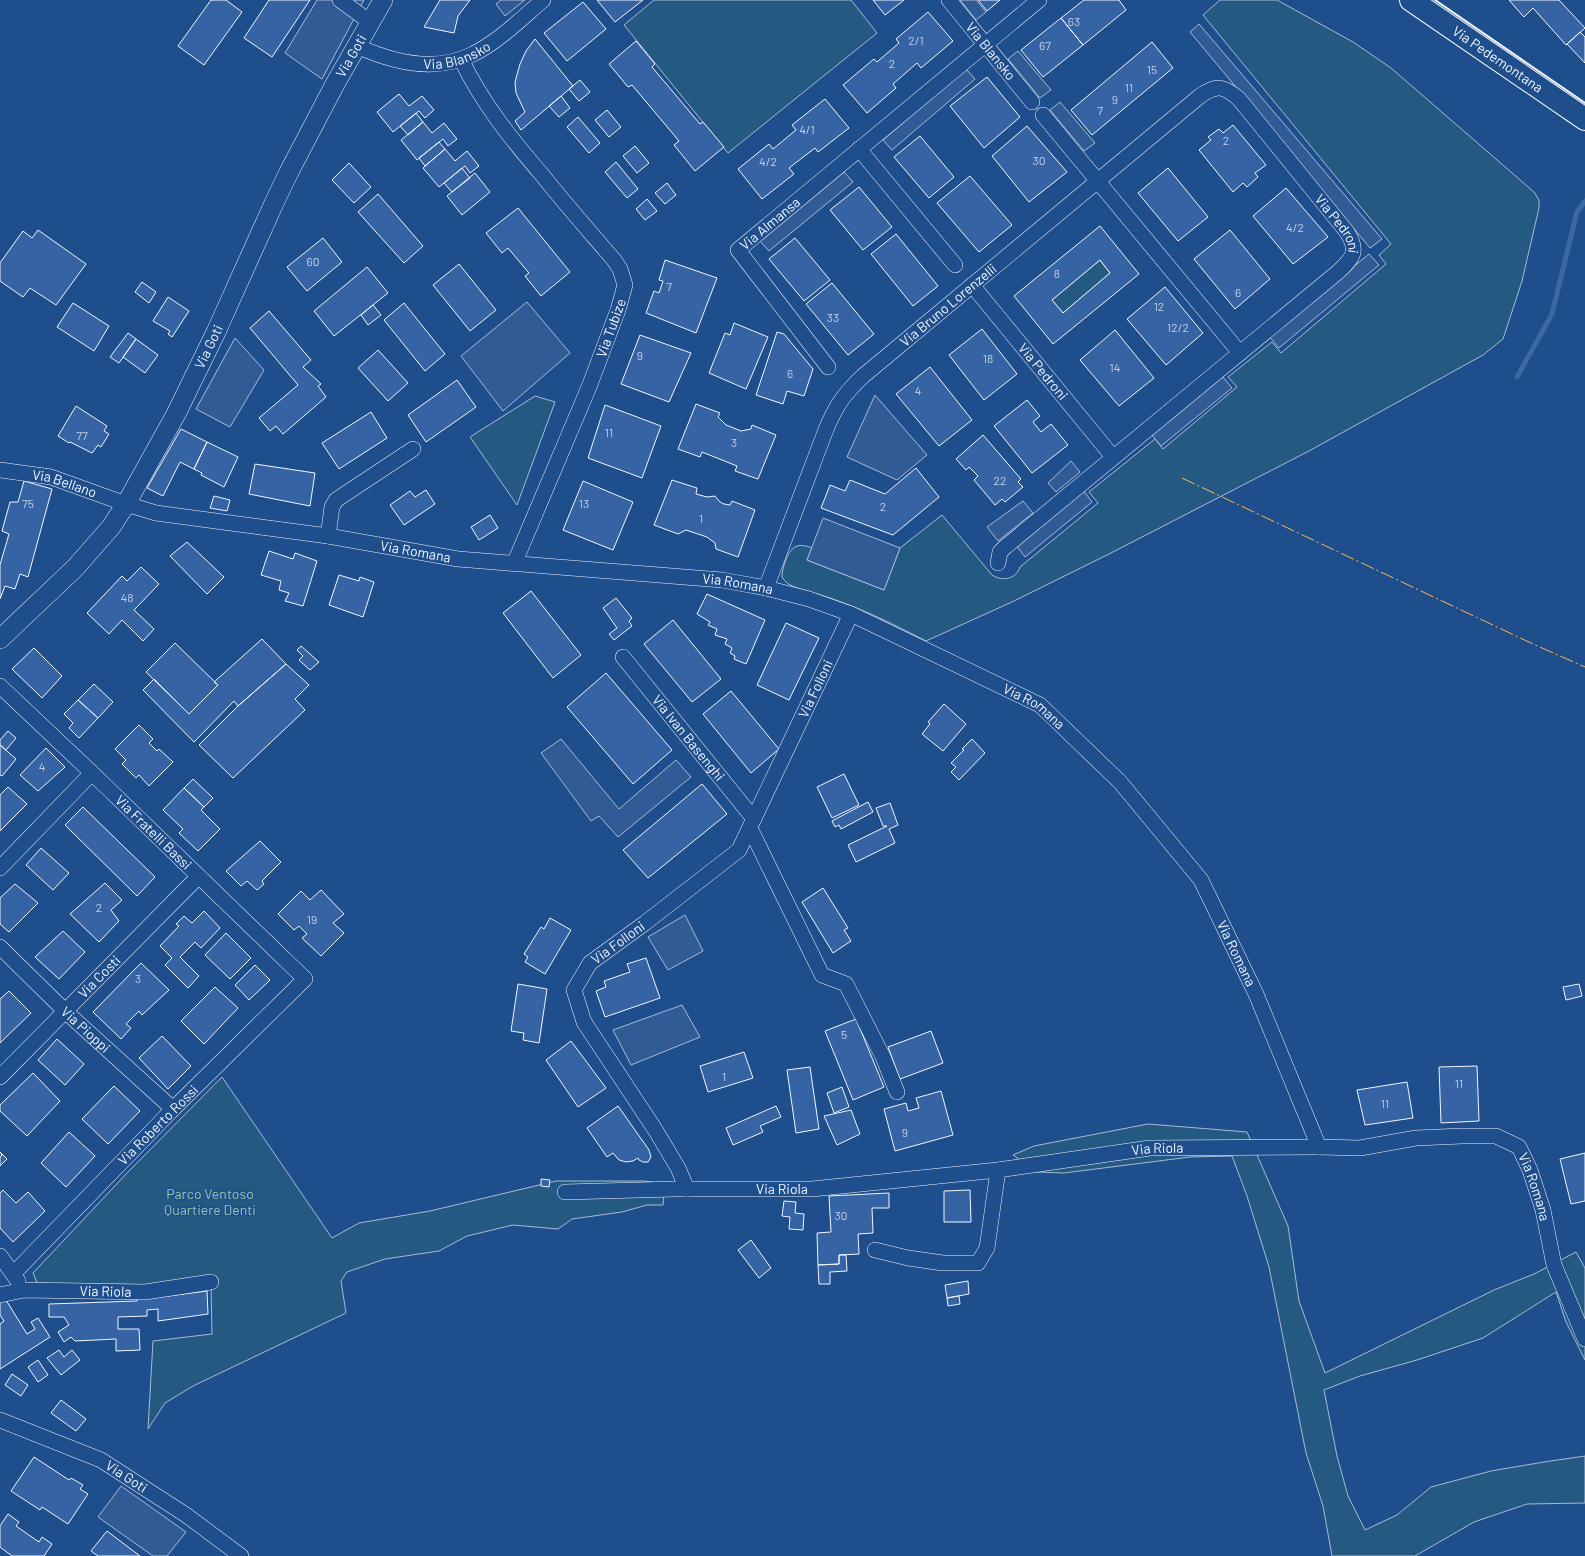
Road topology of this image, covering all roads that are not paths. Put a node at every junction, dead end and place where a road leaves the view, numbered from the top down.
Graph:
1 (340, 0) edge
2 (383, 0) edge
3 (543, 0) edge
4 (949, 0) edge
5 (1039, 0) edge
6 (1411, 0) edge
7 (370, 22) junction
8 (985, 44) junction
9 (357, 46) junction
10 (461, 59) junction
11 (1216, 87) joint
12 (1032, 102) dead end
13 (1043, 115) dead end
14 (1585, 119) edge
15 (859, 149) junction
16 (1098, 181) junction
17 (955, 265) dead end
18 (972, 285) junction
19 (1240, 353) junction
20 (828, 367) dead end
21 (413, 449) dead end
22 (1113, 457) junction
23 (0, 470) edge
24 (126, 504) junction
25 (328, 536) junction
26 (998, 563) dead end
27 (514, 564) junction
28 (766, 588) junction
29 (851, 614) junction
30 (0, 639) edge
31 (623, 657) dead end
32 (0, 686) edge
33 (92, 773) junction
34 (752, 824) junction
35 (0, 868) edge
36 (198, 876) junction
37 (0, 947) edge
38 (305, 979) joint
39 (65, 1011) junction
40 (0, 1077) edge
41 (897, 1092) dead end
42 (174, 1109) junction
43 (1319, 1147) junction
44 (998, 1170) junction
45 (687, 1189) junction
46 (565, 1192) dead end
47 (875, 1250) dead end
48 (0, 1256) edge
49 (14, 1273) junction
50 (212, 1282) dead end
51 (24, 1290) junction
52 (0, 1295) edge
53 (1585, 1339) edge
54 (0, 1420) edge
55 (241, 1556) edge

1 - 7 street, Via Goti
2 - 7 street, Via Goti
3 - 10 street, Via Blansko
4 - 8 street, Via Blansko
5 - 8 street, Via Almansa
6 - 14 main road, Via Pedemontana
7 - 9 street, Via Goti
8 - 12 street, Via Blansko
8 - 15 street, Via Almansa
9 - 10 street, Via Blansko
9 - 24 street, Via Goti
10 - 27 street, Via Tubize
11 - 16 street, Via Bruno Lorenzelli
11 - 19 street, Via Pedroni
13 - 16 street
15 - 17 street
15 - 20 street, Via Almansa
16 - 18 street, Via Bruno Lorenzelli
16 - 19 street
18 - 22 street, Via Pedroni
18 - 28 street, Via Bruno Lorenzelli
19 - 22 street, Via Pedroni
21 - 25 street
22 - 26 street, Via Pedroni
23 - 24 street, Via Bellano
24 - 25 street, Via Romana
24 - 30 street, Via Goti
25 - 27 street, Via Romana
27 - 28 street, Via Romana
28 - 29 street, Via Romana
29 - 34 street, Via Folloni
29 - 43 street, Via Romana
31 - 34 street, Via Ivan Basenghi
32 - 33 street, Via Fratelli Bassi
33 - 35 street
33 - 36 street, Via Fratelli Bassi
34 - 41 street
34 - 45 street, Via Folloni
36 - 38 street, Via Fratelli Bassi
36 - 39 street, Via Costi
37 - 39 street, Via Pioppi
38 - 42 street, Via Roberto Rossi
39 - 40 street, Via Costi
39 - 42 street, Via Pioppi
42 - 49 street, Via Roberto Rossi
43 - 44 street, Via Riola
43 - 53 street, Via Romana
44 - 45 street, Via Riola
44 - 47 street
45 - 46 street, Via Riola
48 - 49 street
49 - 51 street
50 - 51 street, Via Riola
51 - 52 street, Via Riola
54 - 55 street, Via Goti

